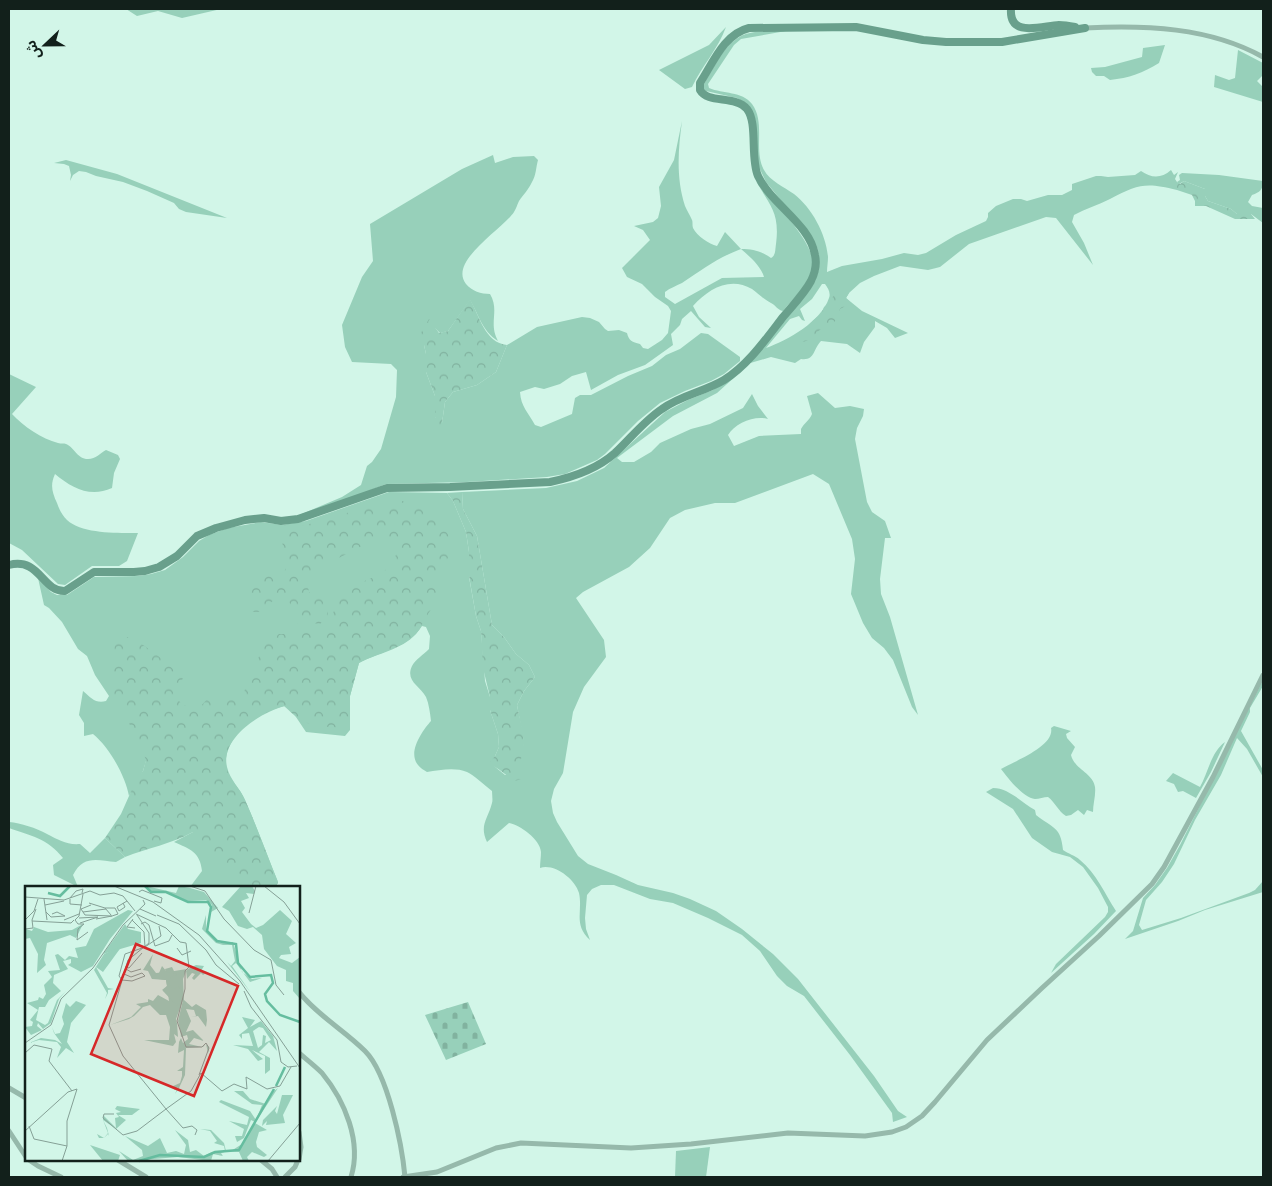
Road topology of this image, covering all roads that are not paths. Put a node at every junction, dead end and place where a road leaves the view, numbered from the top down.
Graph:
1 (1011, 9) edge
2 (1084, 28) junction
3 (1263, 57) edge
4 (9, 565) edge
5 (1263, 674) edge
6 (300, 993) edge
7 (300, 1053) edge
8 (9, 1088) edge
9 (25, 1097) edge
10 (9, 1131) edge
11 (300, 1140) edge
12 (300, 1154) edge
13 (25, 1155) edge
14 (30, 1161) edge
15 (120, 1161) edge
16 (262, 1161) edge
17 (298, 1161) edge
18 (61, 1177) edge
19 (146, 1177) edge
20 (277, 1177) edge
21 (285, 1177) edge
22 (350, 1177) edge
23 (404, 1177) edge

1 - 2 street
2 - 3 street
2 - 4 street
5 - 23 street
6 - 23 street
7 - 22 street
8 - 9 street
10 - 13 street
11 - 12 street
14 - 18 street
15 - 19 street
16 - 20 street
17 - 21 street

